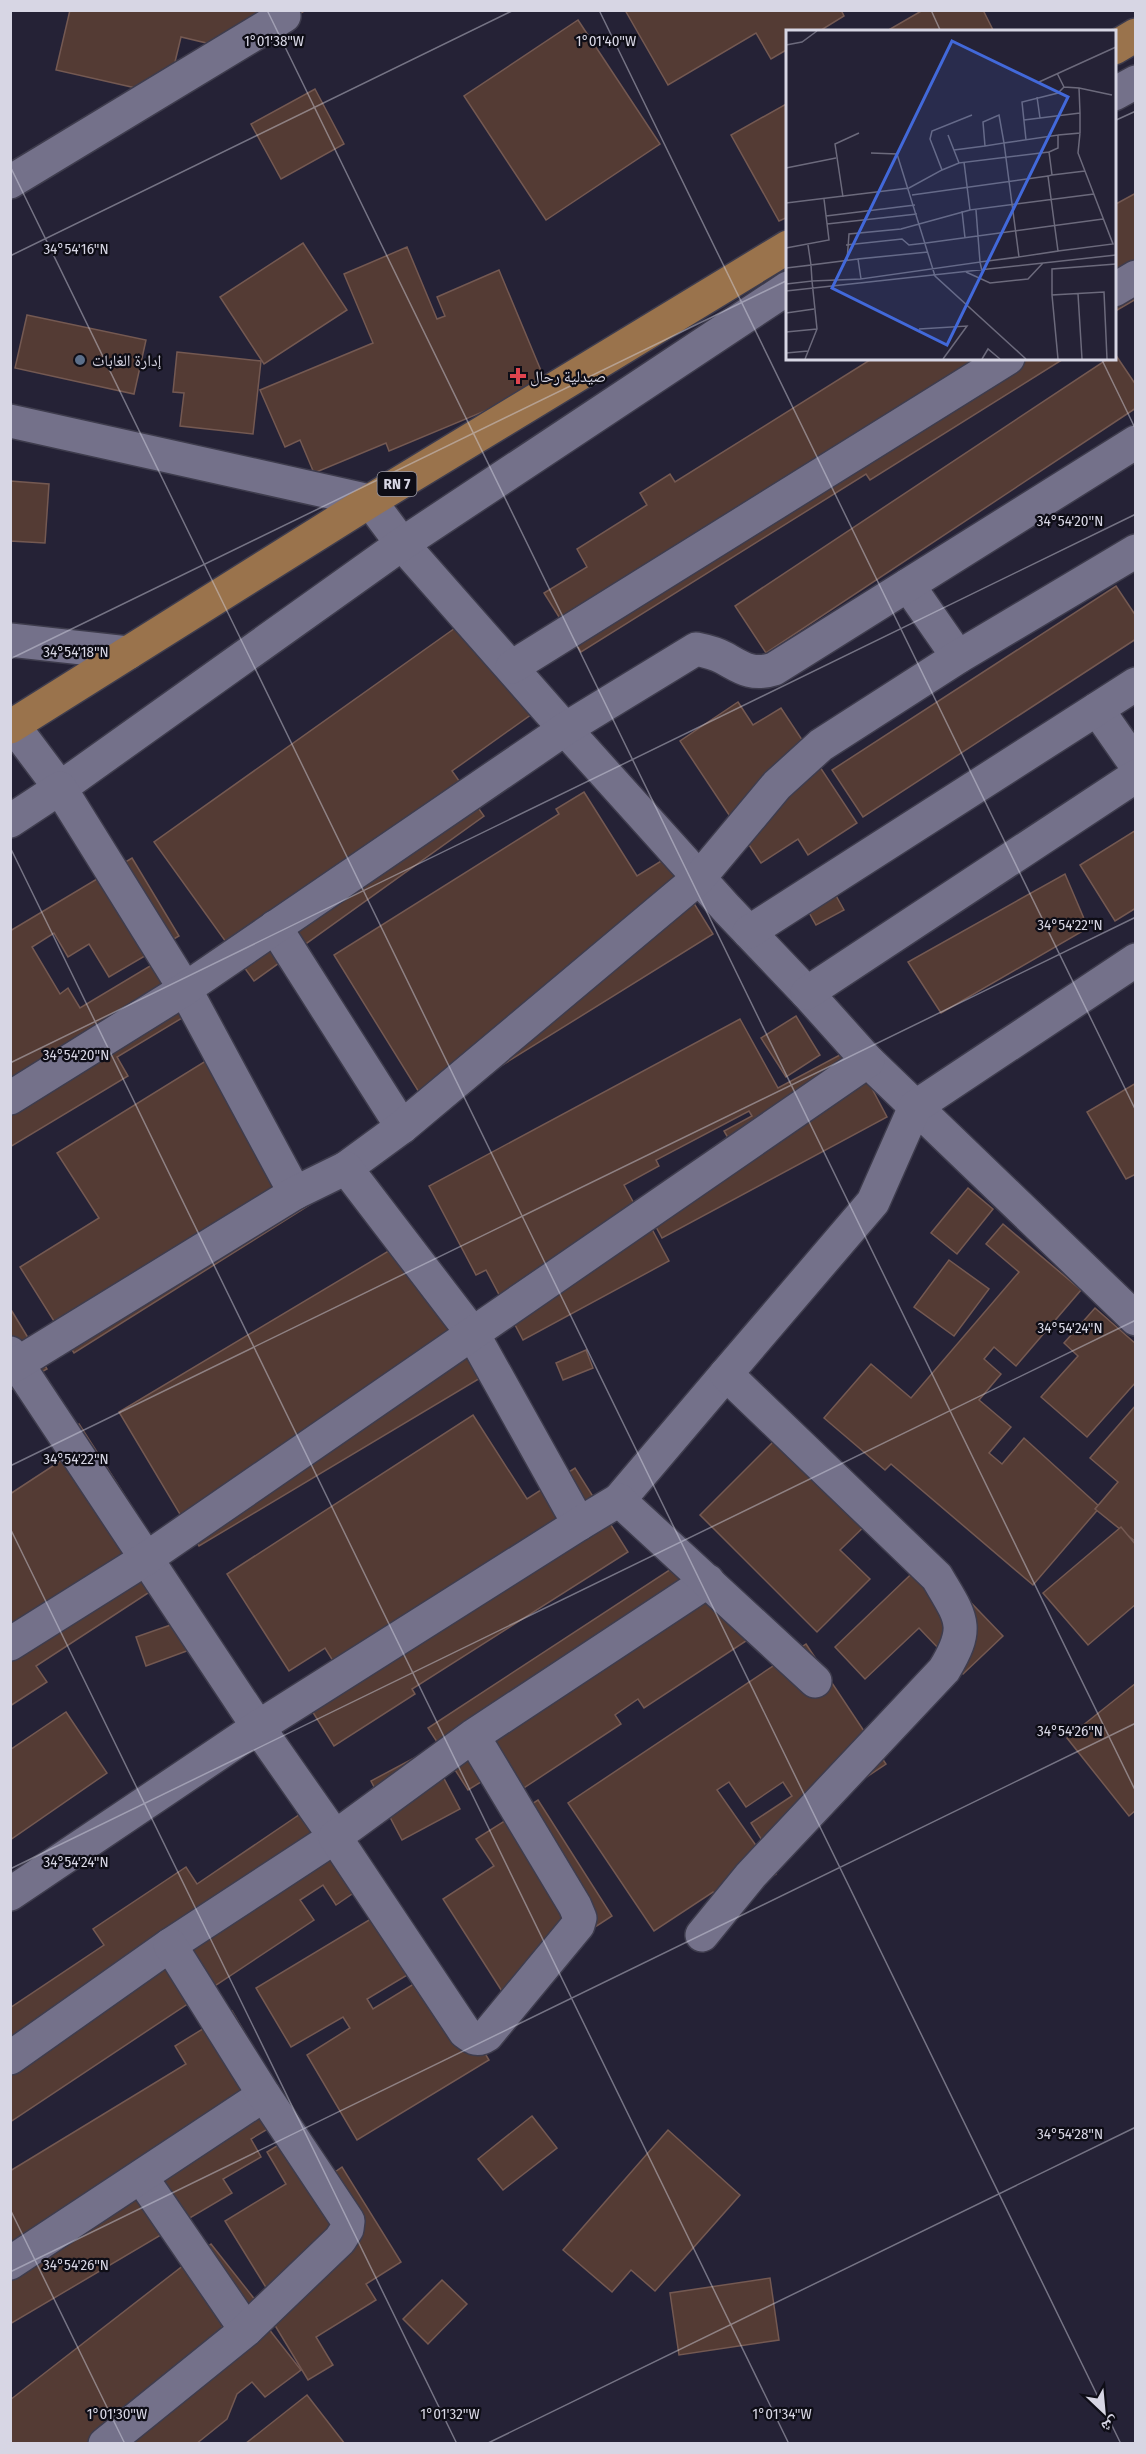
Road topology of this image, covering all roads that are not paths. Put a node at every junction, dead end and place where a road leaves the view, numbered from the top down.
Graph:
1 (284, 16) dead end
2 (1136, 35) edge
3 (1116, 47) edge
4 (1136, 82) edge
5 (1116, 93) edge
6 (10, 182) edge
7 (786, 248) edge
8 (786, 289) edge
9 (1005, 360) edge
10 (10, 421) edge
11 (1136, 442) edge
12 (370, 501) junction
13 (402, 544) junction
14 (1136, 551) edge
15 (908, 585) junction
16 (10, 640) edge
17 (128, 653) junction
18 (958, 657) junction
19 (512, 668) junction
20 (1136, 684) edge
21 (1097, 709) junction
22 (12, 726) edge
23 (565, 729) junction
24 (1136, 765) edge
25 (1136, 776) edge
26 (60, 788) junction
27 (10, 821) edge
28 (700, 877) junction
29 (275, 927) junction
30 (749, 932) junction
31 (1136, 960) edge
32 (185, 989) junction
33 (807, 993) junction
34 (868, 1061) junction
35 (10, 1098) edge
36 (915, 1107) junction
37 (402, 1127) junction
38 (346, 1168) junction
39 (295, 1193) junction
40 (1136, 1319) edge
41 (473, 1334) junction
42 (13, 1361) edge
43 (726, 1374) junction
44 (620, 1500) junction
45 (579, 1524) junction
46 (147, 1558) junction
47 (708, 1581) junction
48 (10, 1644) edge
49 (815, 1681) dead end
50 (258, 1727) junction
51 (473, 1736) junction
52 (334, 1837) junction
53 (10, 1894) edge
54 (702, 1935) dead end
55 (170, 1945) junction
56 (10, 2058) edge
57 (264, 2095) junction
58 (141, 2177) junction
59 (10, 2263) edge
60 (246, 2330) junction
61 (105, 2444) edge

1 - 6 street
2 - 3 main road
4 - 5 street
7 - 12 main road, RN 7
8 - 13 street
9 - 19 street
10 - 12 street
11 - 15 street
12 - 13 street
12 - 17 main road, RN 7
13 - 19 street
13 - 26 street
14 - 18 street
15 - 18 street
15 - 23 street
16 - 17 street
17 - 22 main road, RN 7
18 - 28 street
19 - 23 street
20 - 21 street
21 - 24 street
21 - 30 street
22 - 26 street
23 - 28 street
23 - 29 street
25 - 33 street
26 - 27 street
26 - 32 street
28 - 30 street
28 - 37 street
29 - 32 street
29 - 37 street
30 - 33 street
31 - 36 street
32 - 35 street
32 - 39 street
33 - 34 street
34 - 36 street
34 - 41 street
36 - 40 street
36 - 43 street
37 - 38 street
38 - 39 street
38 - 41 street
39 - 42 street
41 - 45 street
41 - 46 street
42 - 46 street
43 - 44 street
43 - 54 street
44 - 45 street
44 - 47 street
45 - 50 street
46 - 48 street
46 - 50 street
47 - 49 street
47 - 51 street
50 - 52 street
50 - 53 street
51 - 52 street
51 - 52 street
52 - 55 street
55 - 56 street
55 - 57 street
57 - 58 street
57 - 60 street
58 - 59 street
58 - 60 street
60 - 61 street

